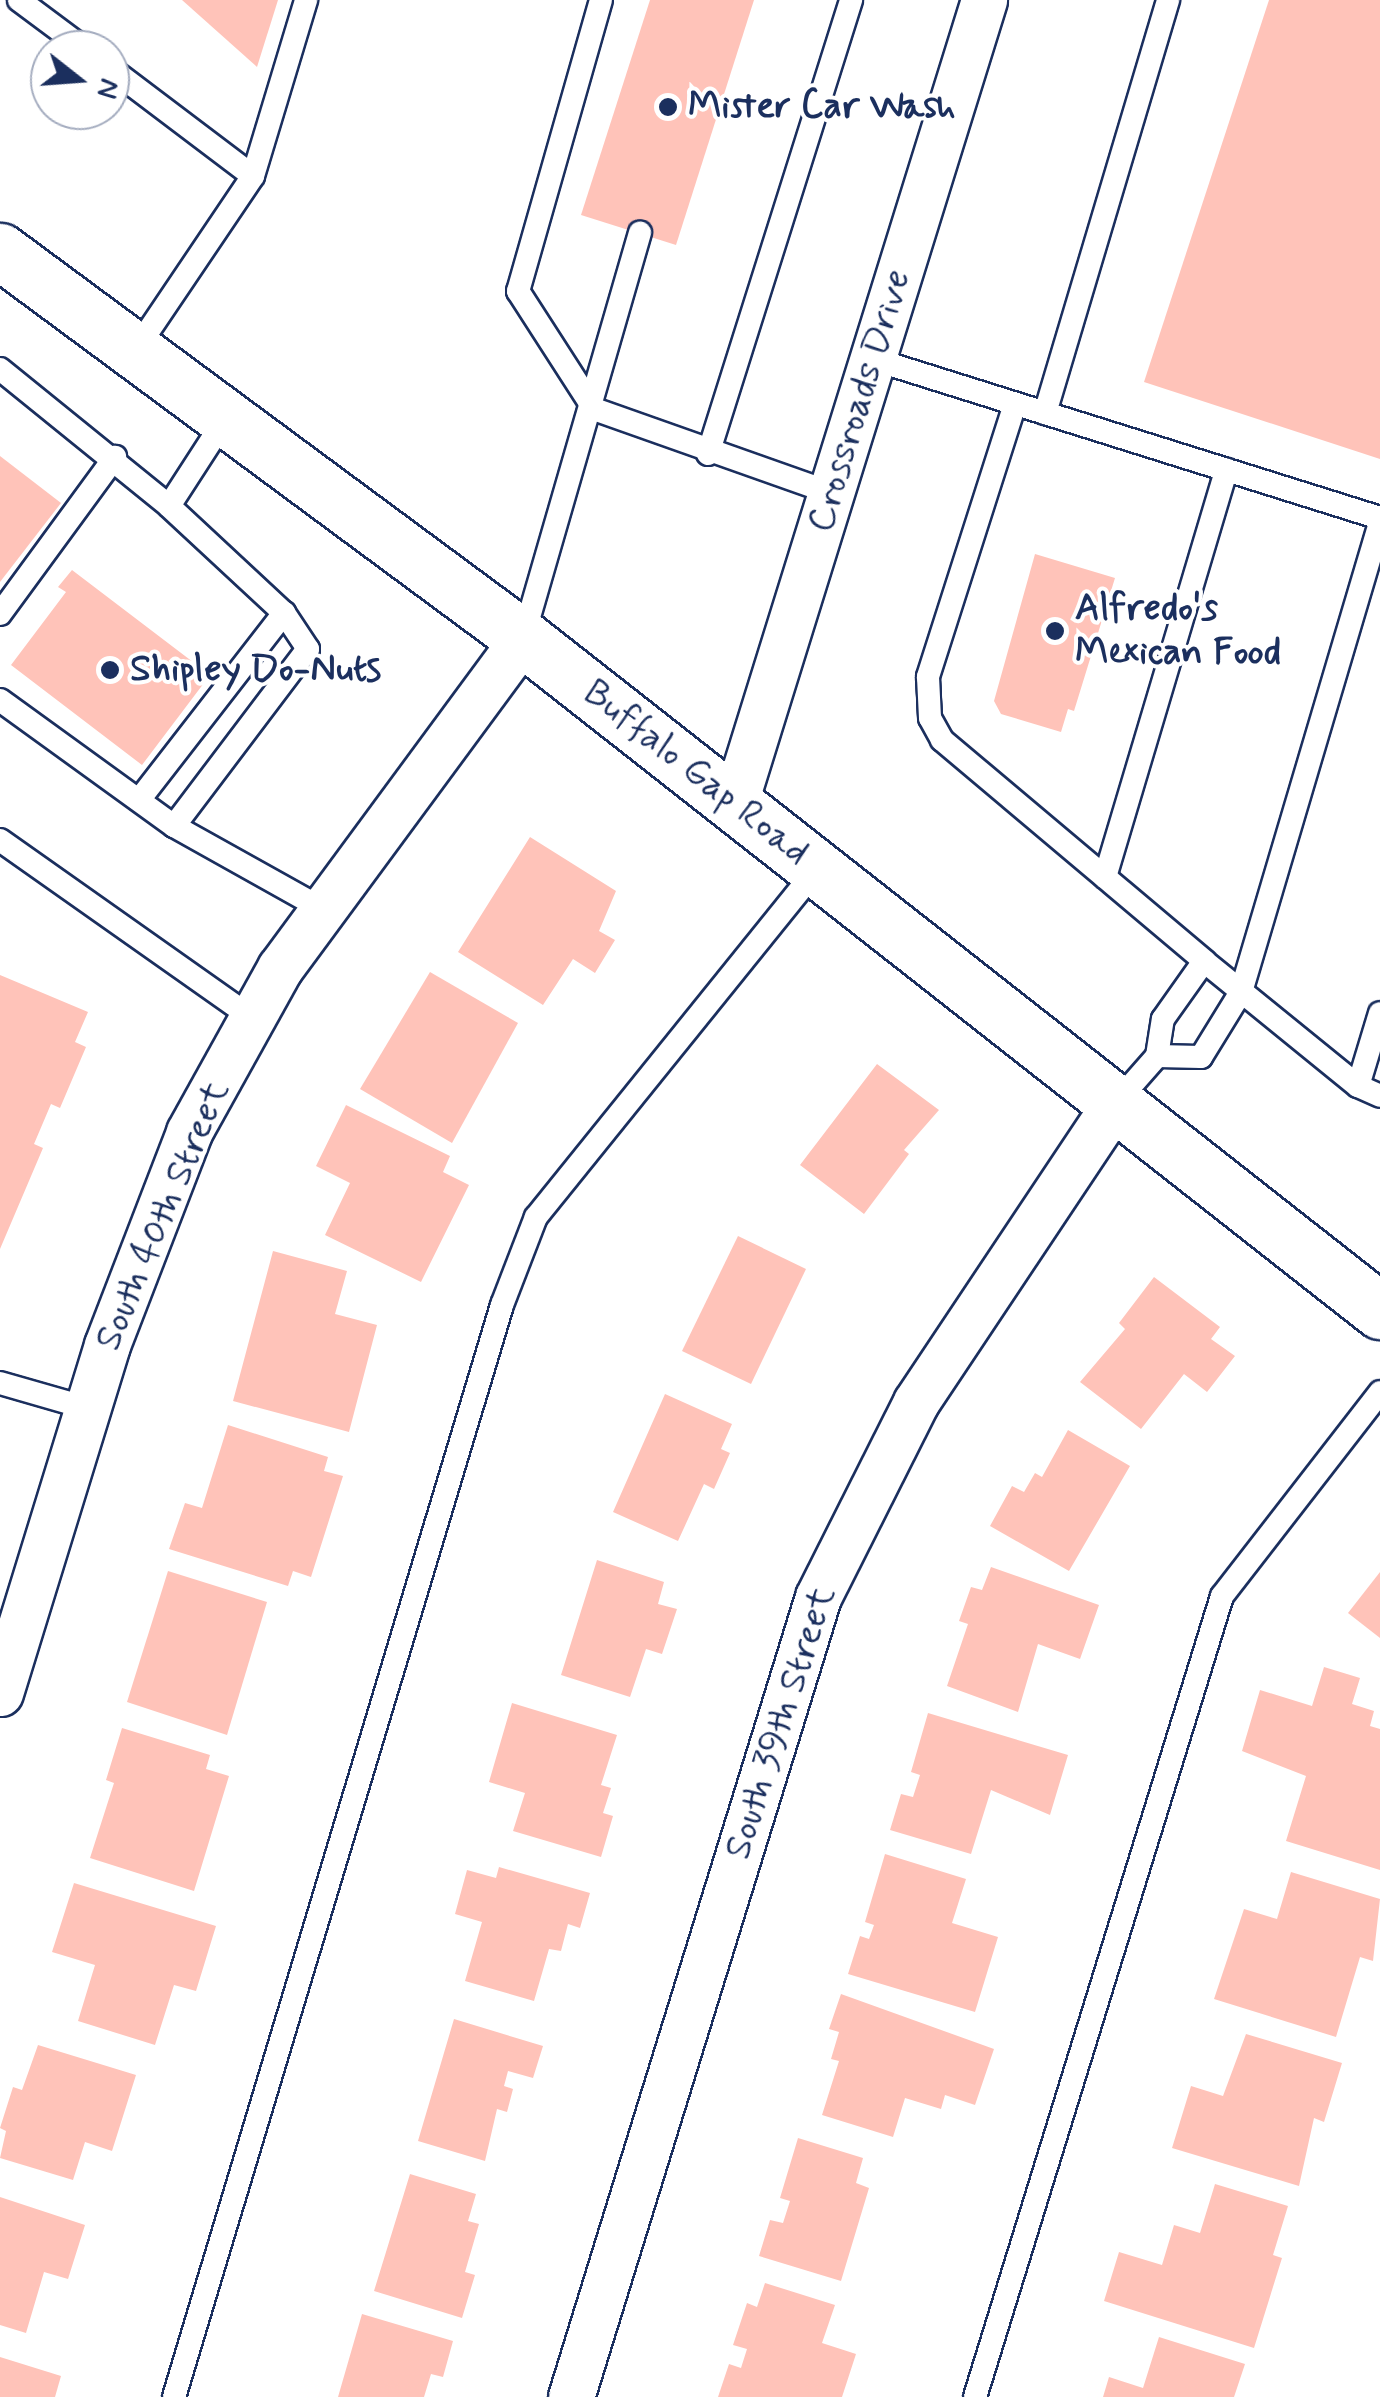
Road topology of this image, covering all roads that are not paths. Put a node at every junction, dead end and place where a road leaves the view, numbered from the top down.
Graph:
1 (20, 0) edge
2 (306, 0) edge
3 (601, 0) edge
4 (851, 0) edge
5 (984, 0) edge
6 (1168, 0) edge
7 (60, 30) edge
8 (130, 83) edge
9 (253, 176) junction
10 (640, 234) dead end
11 (0, 252) edge
12 (135, 351) junction
13 (873, 359) junction
14 (0, 368) edge
15 (1015, 404) junction
16 (594, 409) junction
17 (1045, 413) junction
18 (226, 418) junction
19 (708, 454) junction
20 (115, 457) junction
21 (1226, 470) junction
22 (831, 493) junction
23 (168, 506) junction
24 (1380, 521) edge
25 (284, 612) junction
26 (0, 614) edge
27 (523, 638) junction
28 (0, 700) edge
29 (139, 800) junction
30 (735, 802) junction
31 (174, 826) junction
32 (0, 840) edge
33 (818, 868) junction
34 (1104, 877) junction
35 (324, 910) junction
36 (1204, 961) junction
37 (1242, 992) junction
38 (1380, 1013) edge
39 (252, 1018) junction
40 (1157, 1056) junction
41 (1369, 1091) edge
42 (1114, 1105) junction
43 (1380, 1311) edge
44 (0, 1384) edge
45 (1380, 1392) edge
46 (88, 1408) junction
47 (0, 1693) edge
48 (174, 2397) edge
49 (571, 2397) edge
50 (975, 2397) edge

1 - 7 lane
2 - 9 lane
3 - 16 lane
4 - 19 lane
5 - 13 street, Crossroads Drive
6 - 17 lane
8 - 9 lane
9 - 12 lane
10 - 16 lane
11 - 12 main road, Buffalo Gap Road
12 - 18 main road, Buffalo Gap Road
13 - 15 lane
13 - 22 street, Crossroads Drive
14 - 20 lane
15 - 17 lane
15 - 34 lane
16 - 19 lane
16 - 27 lane
17 - 21 lane
18 - 23 lane
18 - 27 main road, Buffalo Gap Road
19 - 22 lane
20 - 23 lane
20 - 26 lane
21 - 24 lane
21 - 34 lane
22 - 30 street, Crossroads Drive
23 - 25 lane
24 - 37 lane
25 - 29 lane
25 - 31 lane
27 - 30 main road, Buffalo Gap Road
27 - 35 street, South 40th Street
28 - 29 lane
29 - 31 lane
30 - 33 main road, Buffalo Gap Road
31 - 35 lane
32 - 39 lane
33 - 42 main road, Buffalo Gap Road
33 - 48 lane
34 - 36 lane
35 - 39 street, South 40th Street
36 - 37 lane
36 - 40 lane
37 - 40 lane
37 - 41 lane
38 - 41 lane
39 - 46 street, South 40th Street
40 - 42 lane
42 - 43 main road, Buffalo Gap Road
42 - 49 street, South 39th Street
44 - 46 lane
45 - 50 lane
46 - 47 street, South 40th Street

